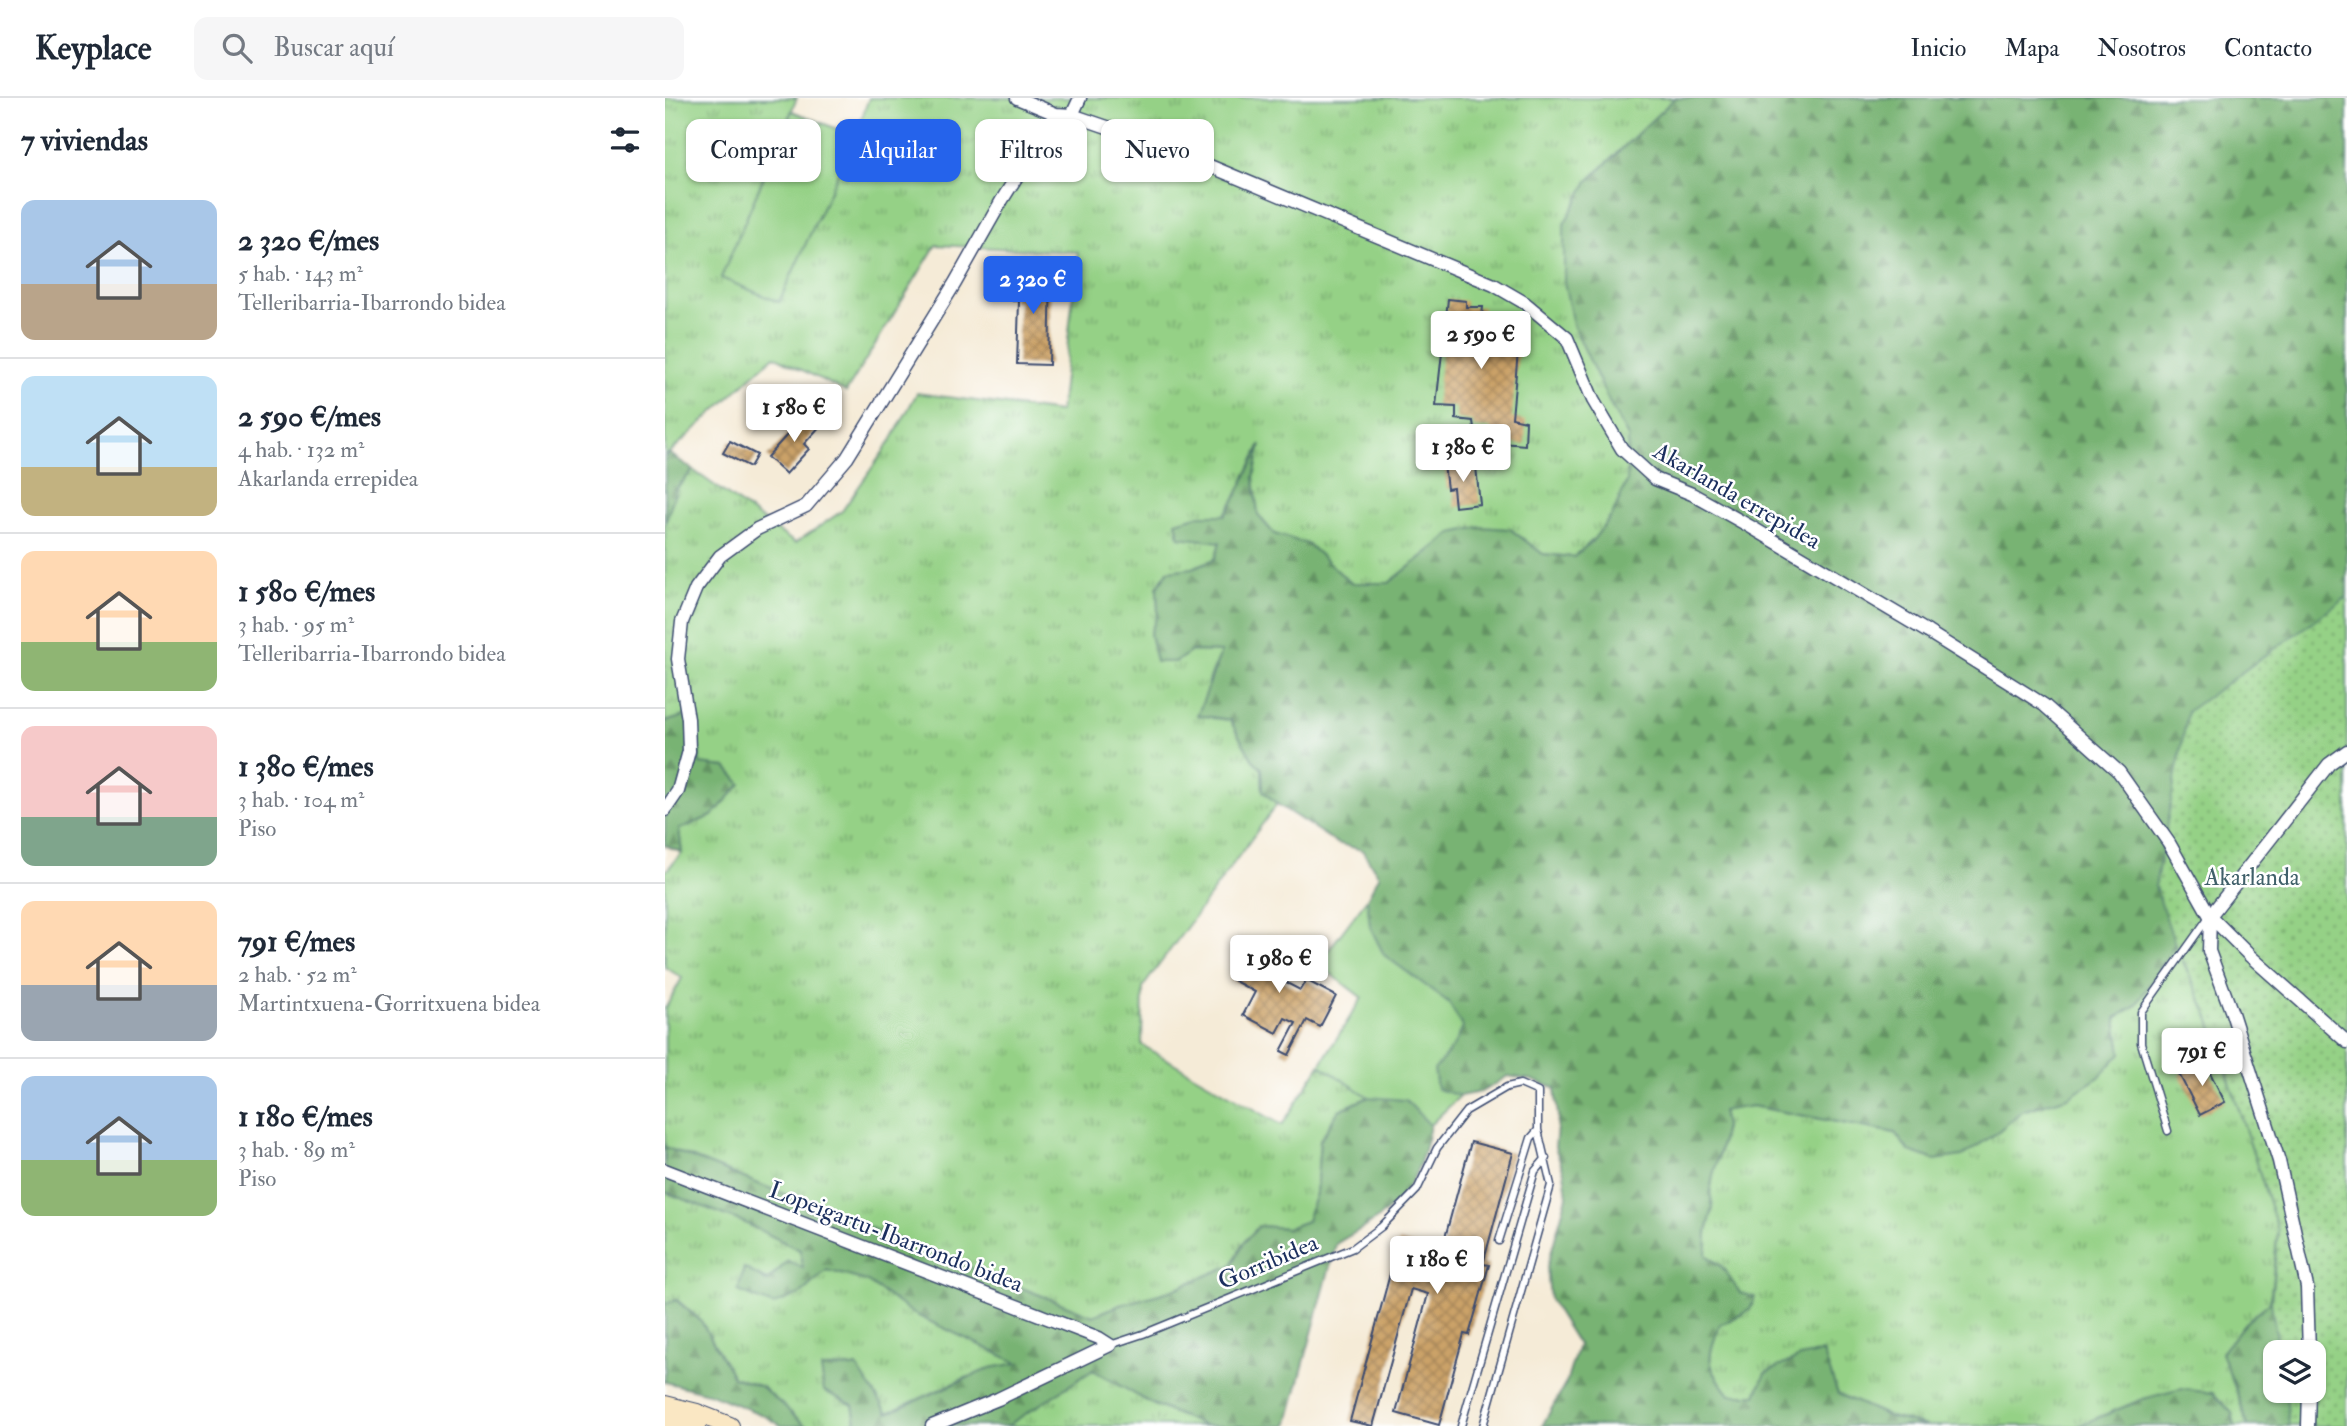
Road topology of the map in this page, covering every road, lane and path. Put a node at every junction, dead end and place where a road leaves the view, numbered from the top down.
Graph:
1 (1017, 98) edge
2 (1080, 98) edge
3 (1056, 114) junction
4 (1072, 115) junction
5 (2347, 751) edge
6 (665, 810) edge
7 (2210, 916) junction
8 (2347, 1042) edge
9 (1538, 1130) junction
10 (2168, 1131) dead end
11 (1546, 1158) junction
12 (665, 1170) edge
13 (1499, 1241) dead end
14 (2309, 1340) edge
15 (1110, 1345) junction
16 (2309, 1403) edge
17 (665, 1405) edge
18 (665, 1418) edge
19 (696, 1426) edge
20 (730, 1426) edge
21 (932, 1426) edge
22 (1461, 1426) edge
23 (1483, 1426) edge
24 (2308, 1426) edge

1 - 3 street, Akarlanda errepidea
2 - 4 street
3 - 4 street, Akarlanda errepidea
3 - 6 street
4 - 7 street, Akarlanda errepidea
5 - 7 street
7 - 8 street, Akarlanda errepidea
7 - 10 lane
7 - 14 street
9 - 11 lane
9 - 13 lane
9 - 15 lane, Gorribidea
11 - 22 lane
11 - 23 lane
12 - 15 street, Lopeigartu-Ibarrondo bidea
15 - 21 street
16 - 24 street
17 - 20 main road
18 - 19 main road

